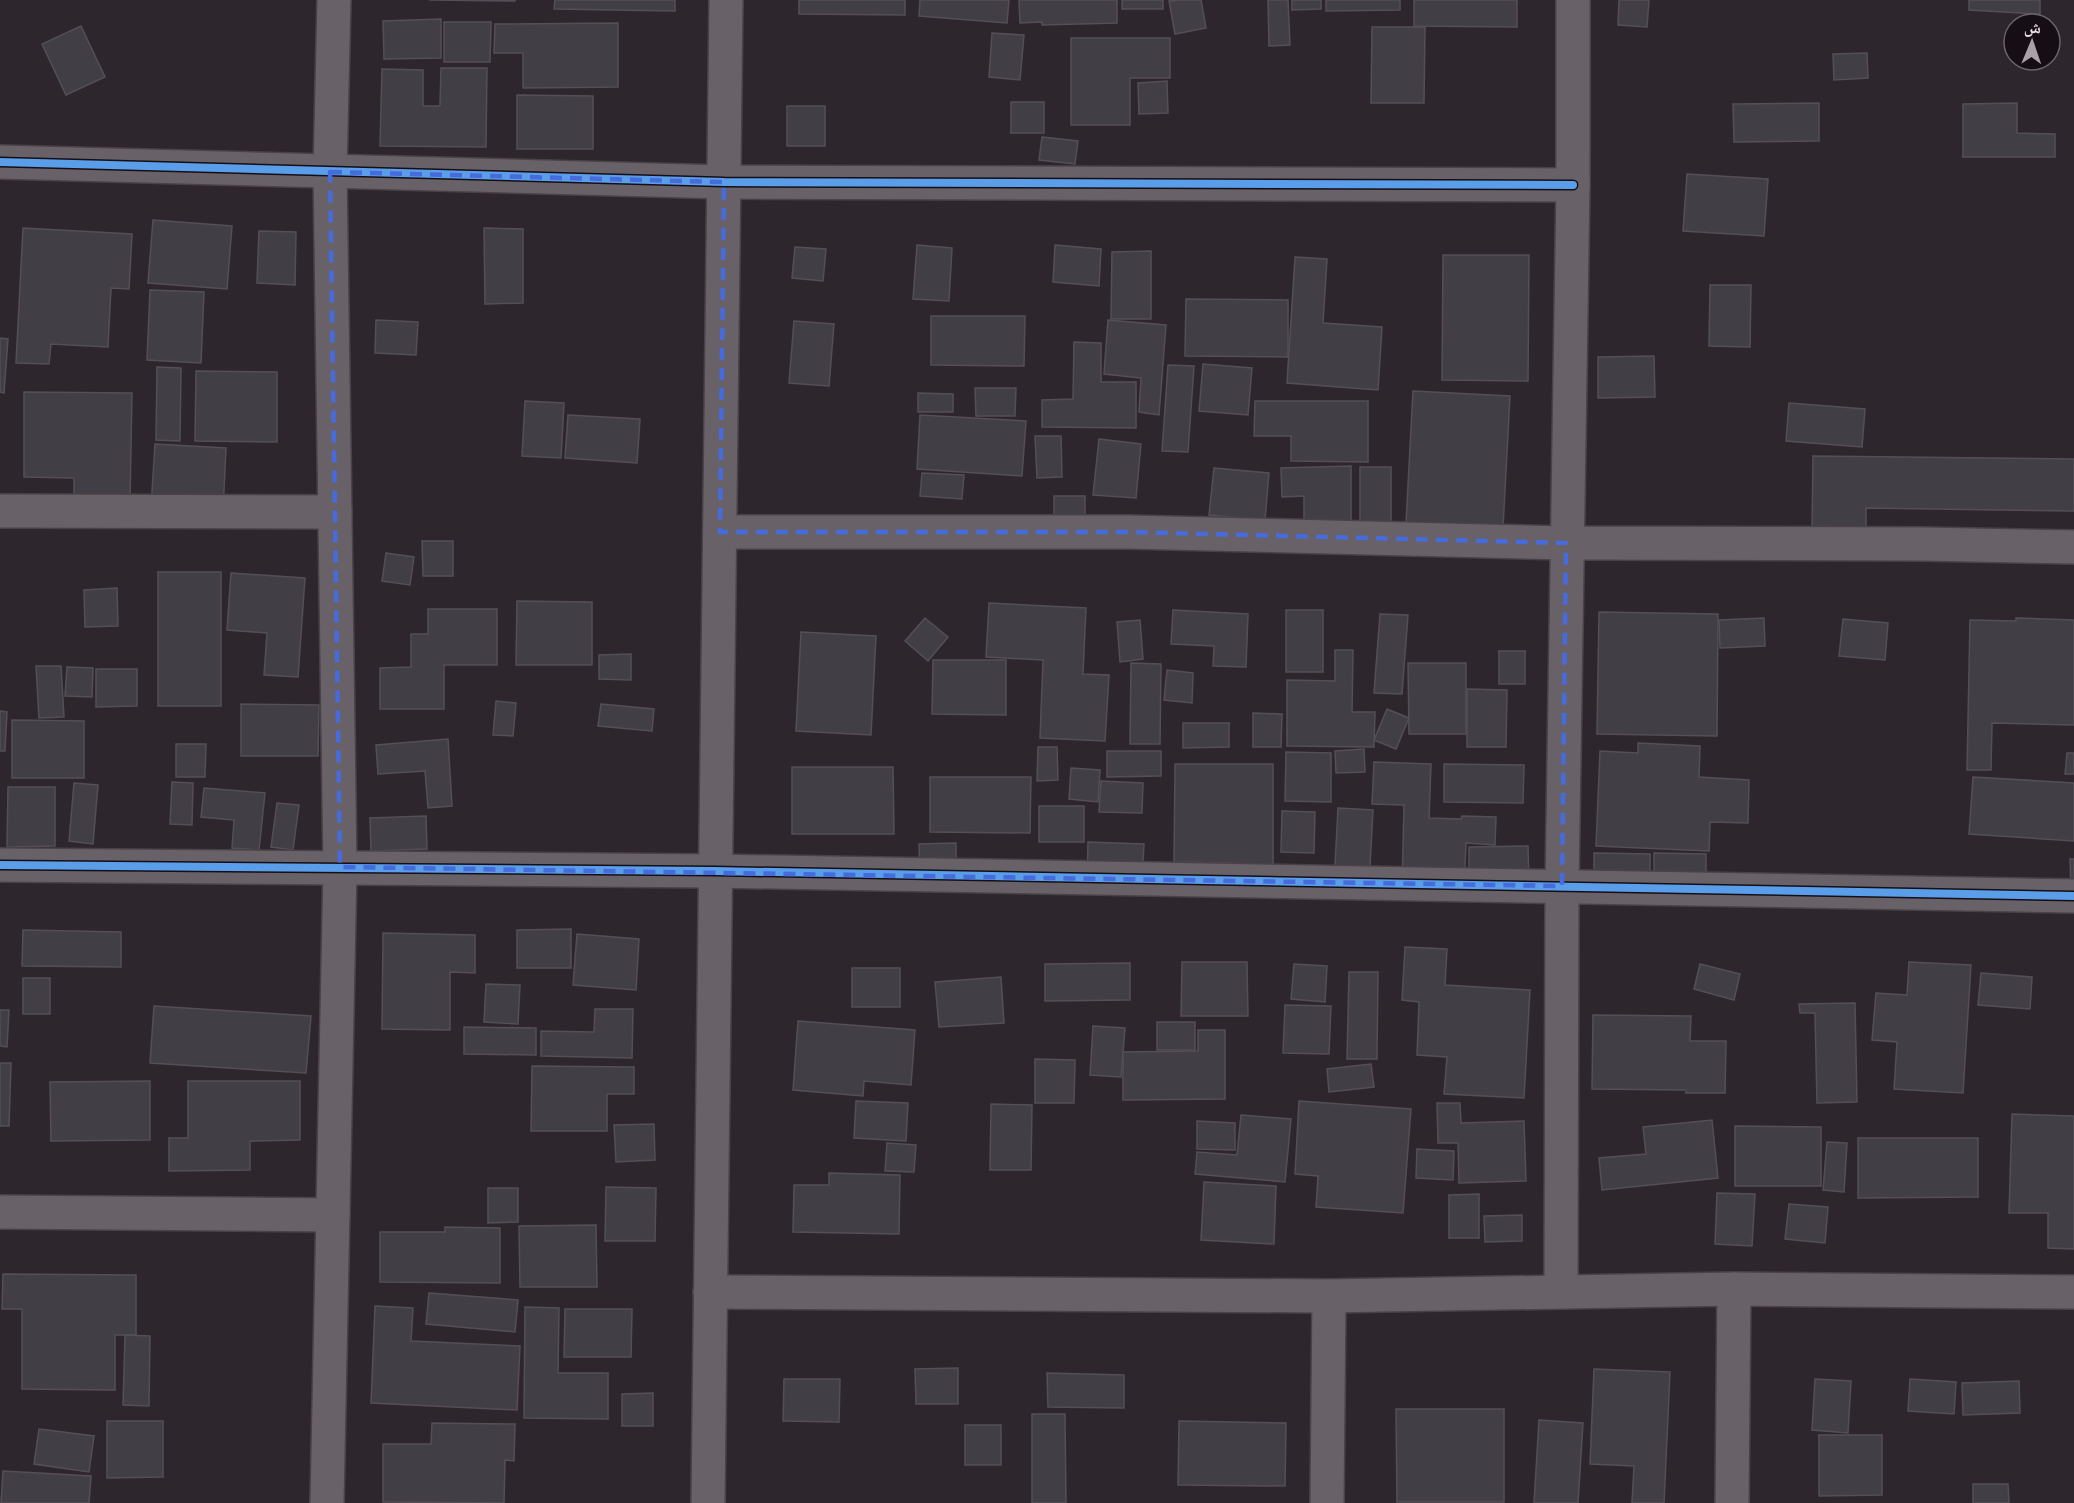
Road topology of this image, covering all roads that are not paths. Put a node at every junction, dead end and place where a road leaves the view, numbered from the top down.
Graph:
1 (334, 0) edge
2 (726, 0) edge
3 (1573, 0) edge
4 (0, 162) edge
5 (330, 172) junction
6 (724, 182) junction
7 (1573, 185) junction
8 (0, 511) edge
9 (335, 512) junction
10 (720, 532) junction
11 (1566, 543) junction
12 (2074, 547) edge
13 (0, 865) edge
14 (340, 867) junction
15 (715, 871) junction
16 (1562, 886) junction
17 (2074, 896) edge
18 (0, 1212) edge
19 (333, 1215) junction
20 (1734, 1289) junction
21 (1561, 1291) junction
22 (710, 1292) junction
23 (2074, 1292) edge
24 (1329, 1296) junction
25 (327, 1503) edge
26 (708, 1503) edge
27 (1327, 1503) edge
28 (1732, 1503) edge

1 - 5 street
2 - 6 street
3 - 7 street
4 - 5 street
5 - 6 street
5 - 9 street
6 - 7 street
6 - 10 street
7 - 11 street
8 - 9 street
9 - 14 street
10 - 11 street
10 - 15 street
11 - 12 street
11 - 16 street
13 - 14 street
14 - 15 street
14 - 19 street
15 - 16 street
15 - 22 street
16 - 17 street
16 - 21 street
18 - 19 street
19 - 25 street
20 - 21 street
20 - 23 street
20 - 28 street
21 - 24 street
22 - 24 street
22 - 26 street
24 - 27 street

